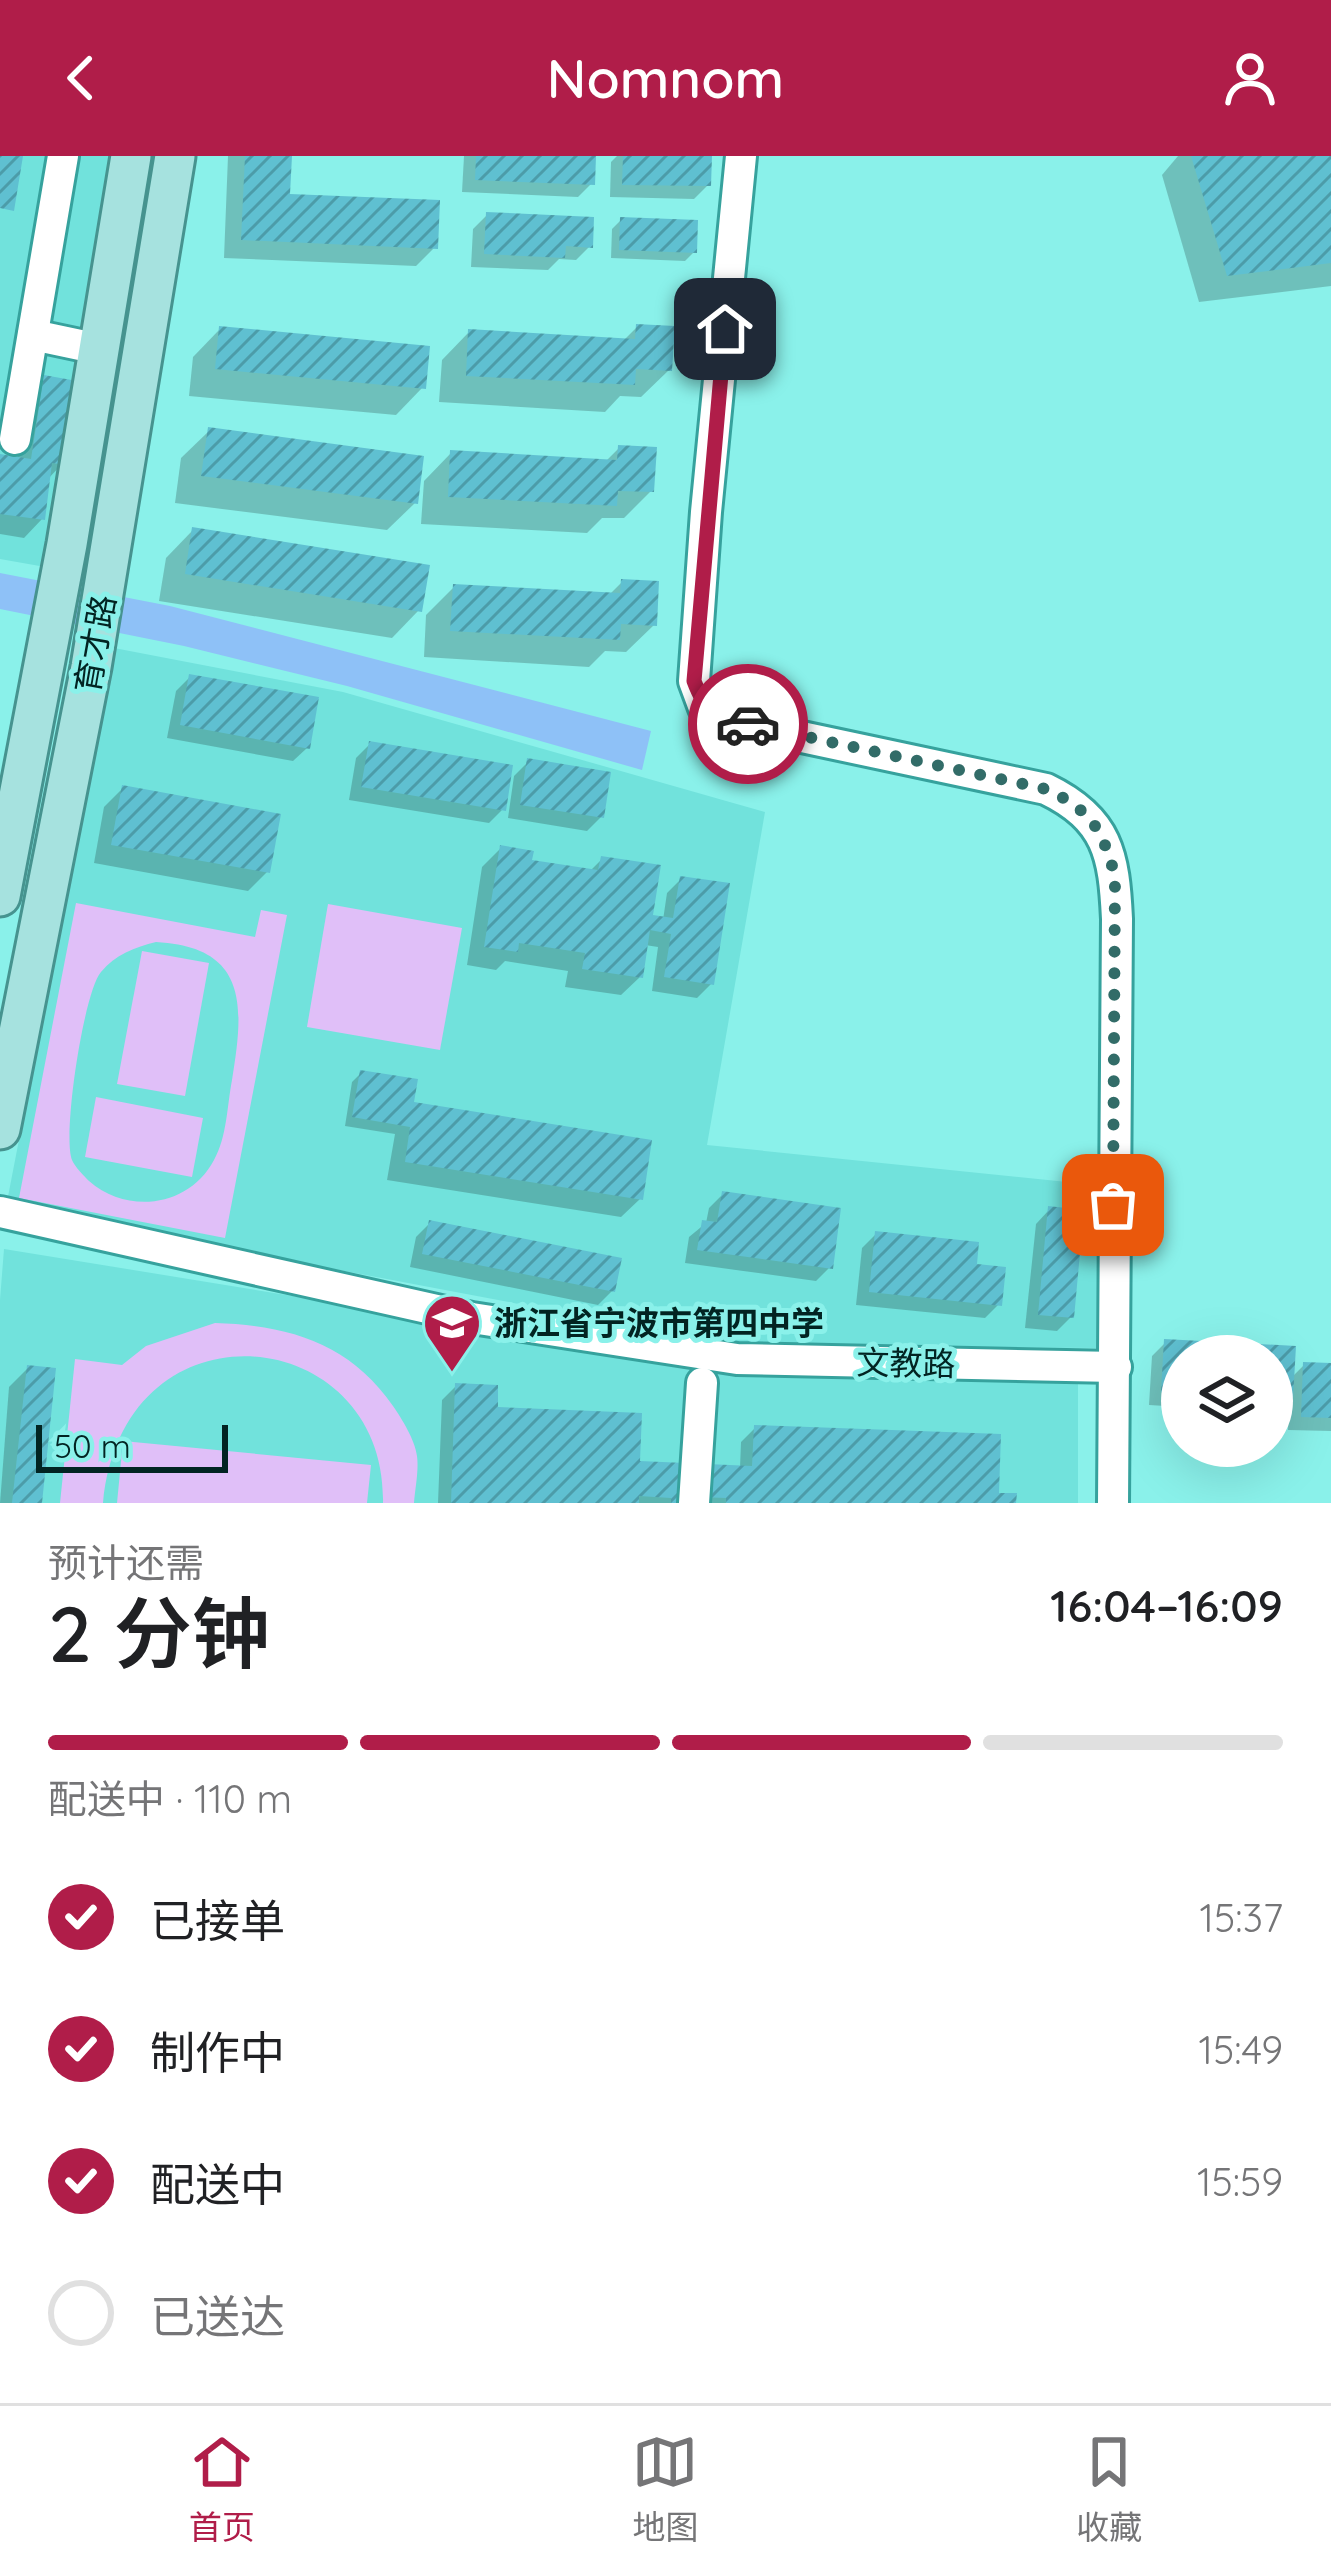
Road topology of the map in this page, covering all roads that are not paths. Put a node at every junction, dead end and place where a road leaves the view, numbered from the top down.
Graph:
1 (63, 156) edge
2 (130, 156) edge
3 (176, 156) edge
4 (741, 156) edge
5 (33, 335) junction
6 (99, 350) junction
7 (15, 439) dead end
8 (0, 896) edge
9 (0, 1129) edge
10 (0, 1212) edge
11 (1116, 1367) junction
12 (702, 1383) dead end
13 (694, 1503) edge
14 (1113, 1503) edge

1 - 5 street
2 - 6 main road, 育才路
3 - 9 main road, 育才路
4 - 11 street
5 - 6 street
5 - 7 street
6 - 8 main road, 育才路
10 - 11 street, 文教路
11 - 14 street
12 - 13 street

